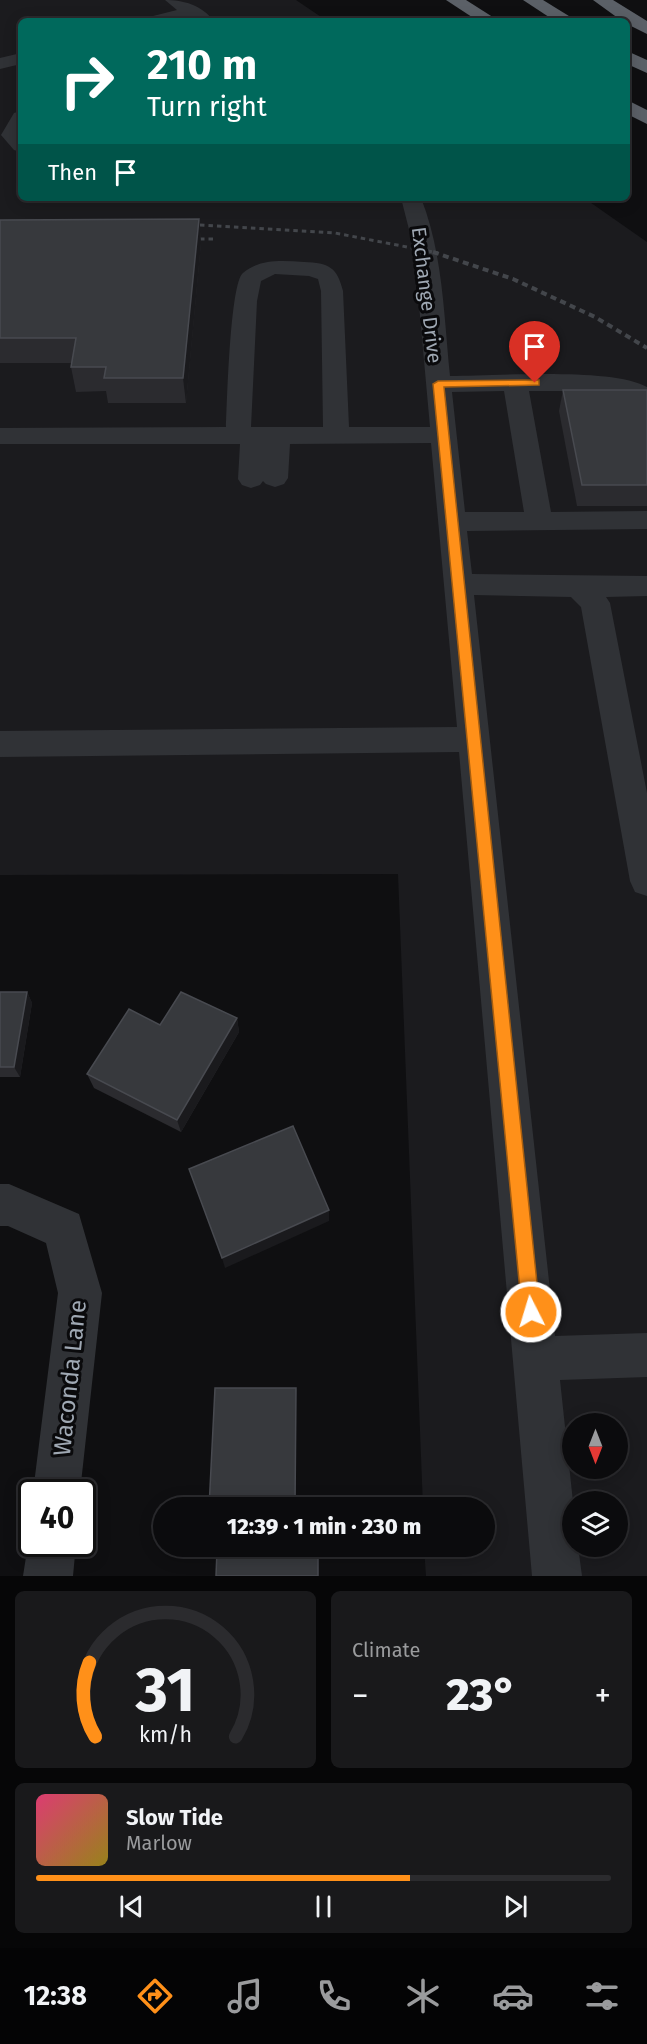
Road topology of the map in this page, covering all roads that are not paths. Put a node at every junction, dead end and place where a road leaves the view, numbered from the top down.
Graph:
1 (173, 0) edge
2 (454, 0) edge
3 (531, 0) edge
4 (601, 0) edge
5 (198, 16) edge
6 (181, 18) edge
7 (485, 18) edge
8 (562, 18) edge
9 (630, 18) edge
10 (630, 18) edge
11 (647, 29) edge
12 (630, 58) edge
13 (18, 59) edge
14 (0, 64) edge
15 (647, 68) edge
16 (630, 108) edge
17 (647, 118) edge
18 (18, 122) edge
19 (18, 143) edge
20 (412, 201) edge
21 (515, 383) junction
22 (438, 384) junction
23 (647, 397) edge
24 (256, 435) junction
25 (336, 435) junction
26 (443, 435) junction
27 (0, 436) edge
28 (263, 478) dead end
29 (647, 520) edge
30 (539, 521) junction
31 (452, 522) junction
32 (458, 584) junction
33 (647, 586) edge
34 (578, 587) junction
35 (474, 739) junction
36 (0, 744) edge
37 (647, 881) edge
38 (0, 1205) edge
39 (647, 1355) edge
40 (536, 1359) junction
41 (59, 1479) edge
42 (50, 1557) edge
43 (48, 1576) edge
44 (557, 1576) edge

1 - 5 street
2 - 7 highway
3 - 8 highway
4 - 10 highway
5 - 6 street
9 - 11 highway
12 - 15 highway
13 - 14 street
16 - 17 highway
18 - 19 street
20 - 22 street, Exchange Drive
21 - 22 street
21 - 23 street
21 - 30 street
22 - 26 street, Exchange Drive
24 - 25 street
24 - 25 street
24 - 27 street
24 - 28 street
25 - 26 street
26 - 31 street, Exchange Drive
29 - 30 street
30 - 31 street
31 - 32 street, Exchange Drive
32 - 34 street
32 - 35 street, Exchange Drive
33 - 34 street
34 - 37 street
35 - 36 street
35 - 40 street, Exchange Drive
38 - 41 street, Waconda Lane
39 - 40 street
40 - 44 street, Exchange Drive
42 - 43 street

